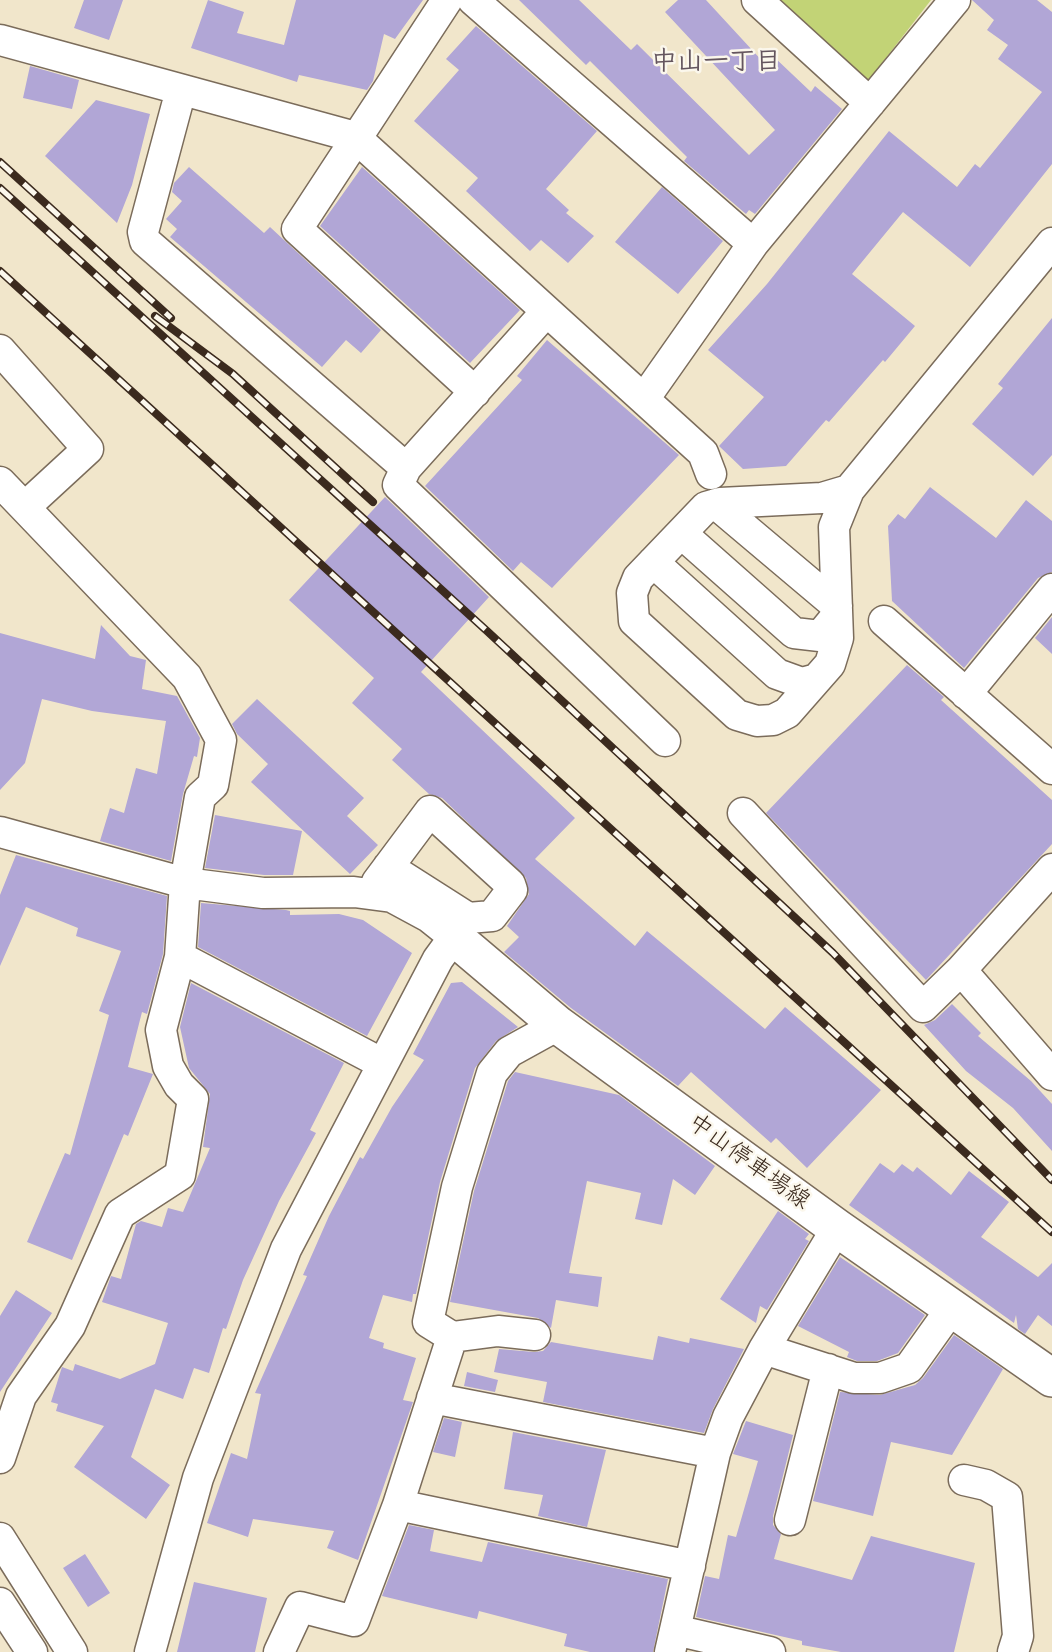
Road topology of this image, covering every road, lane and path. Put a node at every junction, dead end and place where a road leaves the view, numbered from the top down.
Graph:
1 (447, 0) edge
2 (473, 0) edge
3 (757, 0) edge
4 (955, 0) edge
5 (0, 40) edge
6 (181, 90) junction
7 (870, 103) junction
8 (355, 137) junction
9 (1052, 243) edge
10 (753, 244) junction
11 (546, 312) junction
12 (0, 350) edge
13 (475, 391) junction
14 (644, 399) junction
15 (406, 468) junction
16 (711, 474) dead end
17 (0, 482) edge
18 (849, 490) junction
19 (716, 504) junction
20 (25, 507) junction
21 (681, 533) junction
22 (653, 562) junction
23 (1052, 589) edge
24 (837, 606) junction
25 (884, 621) dead end
26 (817, 679) junction
27 (959, 688) junction
28 (664, 741) dead end
29 (1052, 769) edge
30 (743, 813) dead end
31 (2, 837) edge
32 (388, 867) junction
33 (1052, 869) edge
34 (185, 883) junction
35 (374, 893) junction
36 (461, 927) junction
37 (180, 957) junction
38 (961, 970) junction
39 (558, 1025) junction
40 (383, 1064) junction
41 (1052, 1075) edge
42 (837, 1228) junction
43 (951, 1309) junction
44 (535, 1335) dead end
45 (452, 1337) junction
46 (764, 1349) junction
47 (828, 1369) junction
48 (1052, 1378) edge
49 (432, 1398) junction
50 (715, 1453) junction
51 (0, 1458) edge
52 (964, 1480) dead end
53 (398, 1504) junction
54 (790, 1520) dead end
55 (0, 1538) edge
56 (690, 1566) junction
57 (0, 1603) edge
58 (673, 1641) edge
59 (32, 1652) edge
60 (72, 1652) edge
61 (150, 1652) edge
62 (279, 1652) edge
63 (770, 1652) edge
64 (1013, 1652) edge

1 - 8 street
2 - 10 street
3 - 7 street
4 - 7 street
5 - 6 street
6 - 8 street
6 - 15 street
7 - 10 street
8 - 11 street
8 - 13 street
9 - 18 street
10 - 14 street
11 - 13 street
11 - 14 street
12 - 20 street
13 - 15 street
14 - 16 street
15 - 28 street
17 - 20 street
18 - 19 street
18 - 24 street
19 - 21 street
19 - 24 street
20 - 34 street
21 - 22 street
21 - 24 street
22 - 26 street
22 - 26 street
23 - 27 street
24 - 26 street
25 - 27 street
27 - 29 street
30 - 38 street
31 - 34 street
32 - 35 street
32 - 36 street
32 - 36 street
33 - 38 street
34 - 35 street
34 - 37 street
35 - 36 street
36 - 39 main road, 中山停車場線
36 - 40 street
37 - 40 street
37 - 51 street
38 - 41 street
39 - 42 main road, 中山停車場線
39 - 45 street
40 - 61 street
42 - 43 main road, 中山停車場線
42 - 46 street
43 - 47 street
43 - 48 main road, 中山停車場線
44 - 45 street
45 - 49 street
46 - 47 street
46 - 50 street
47 - 54 street
49 - 50 street
49 - 53 street
50 - 56 street
52 - 64 street
53 - 56 street
53 - 62 street
55 - 60 street
56 - 58 street
57 - 59 street
58 - 63 street

